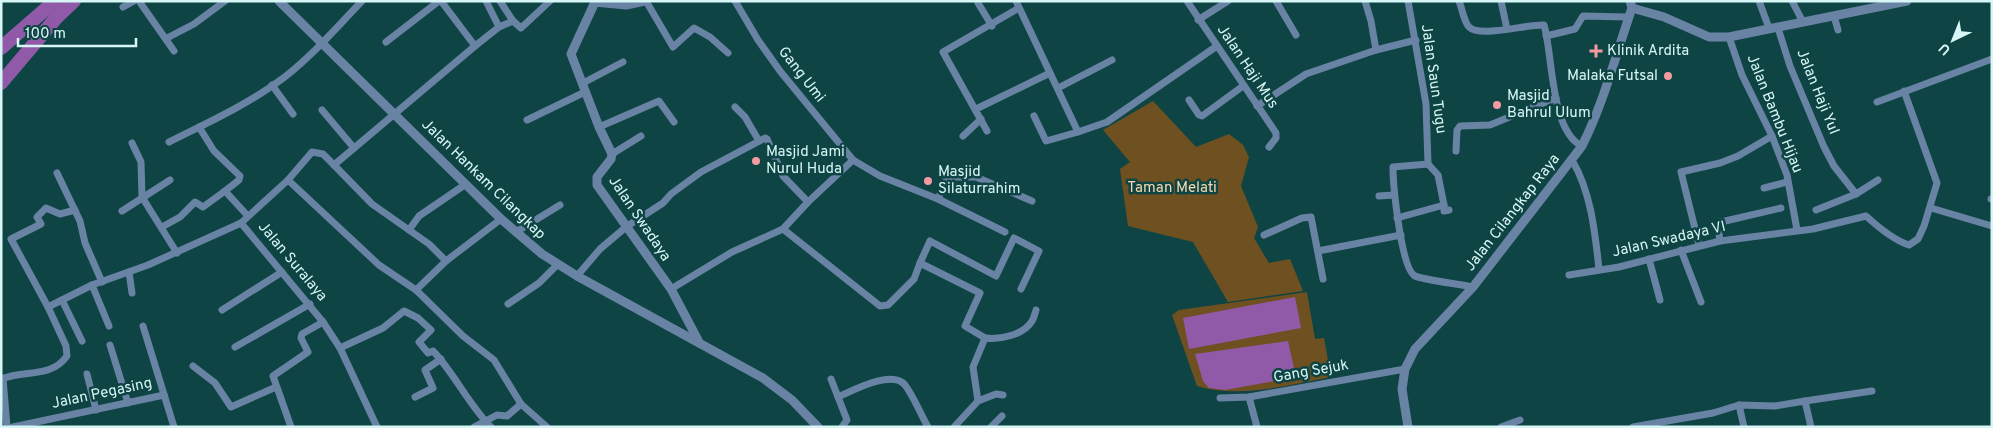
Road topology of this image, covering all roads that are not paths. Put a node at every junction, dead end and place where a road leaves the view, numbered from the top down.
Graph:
1 (134, 1) edge
2 (139, 1) edge
3 (225, 1) edge
4 (279, 1) edge
5 (362, 1) edge
6 (440, 1) edge
7 (486, 1) edge
8 (500, 1) edge
9 (550, 1) edge
10 (645, 1) edge
11 (735, 1) edge
12 (1187, 1) edge
13 (1228, 1) edge
14 (1276, 1) edge
15 (1365, 1) edge
16 (1408, 1) edge
17 (1459, 1) edge
18 (1501, 1) edge
19 (1760, 1) edge
20 (1792, 1) edge
21 (594, 2) edge
22 (1904, 2) edge
23 (978, 3) dead end
24 (1631, 4) edge
25 (1017, 5) edge
26 (123, 7) dead end
27 (1834, 16) junction
28 (1628, 17) junction
29 (1198, 20) junction
30 (513, 21) junction
31 (1802, 22) junction
32 (992, 26) junction
33 (499, 27) junction
34 (1773, 28) junction
35 (1506, 29) junction
36 (1838, 30) dead end
37 (1296, 35) dead end
38 (1546, 36) junction
39 (1730, 37) junction
40 (167, 38) junction
41 (1416, 40) junction
42 (386, 42) dead end
43 (322, 45) junction
44 (475, 46) junction
45 (1217, 46) junction
46 (1376, 50) junction
47 (174, 51) dead end
48 (728, 54) dead end
49 (1992, 59) edge
50 (1112, 60) dead end
51 (623, 62) dead end
52 (1050, 73) junction
53 (272, 85) junction
54 (1244, 86) junction
55 (584, 87) junction
56 (1058, 88) junction
57 (1904, 91) junction
58 (1556, 98) junction
59 (1189, 100) dead end
60 (1877, 102) dead end
61 (736, 106) dead end
62 (1257, 106) junction
63 (976, 109) junction
64 (322, 110) dead end
65 (394, 113) junction
66 (293, 114) dead end
67 (1034, 116) dead end
68 (981, 119) junction
69 (527, 120) dead end
70 (674, 122) dead end
71 (200, 127) junction
72 (599, 127) junction
73 (986, 131) dead end
74 (1078, 132) junction
75 (641, 136) dead end
76 (963, 136) dead end
77 (1772, 136) junction
78 (758, 141) junction
79 (169, 142) dead end
80 (132, 143) dead end
81 (1582, 146) junction
82 (1269, 147) dead end
83 (354, 148) junction
84 (1456, 151) dead end
85 (612, 154) junction
86 (853, 160) junction
87 (1572, 160) junction
88 (1428, 164) junction
89 (334, 166) junction
90 (57, 173) dead end
91 (170, 180) dead end
92 (288, 180) junction
93 (1878, 180) dead end
94 (1787, 182) junction
95 (466, 184) junction
96 (1764, 188) dead end
97 (225, 191) junction
98 (1856, 194) junction
99 (1394, 195) junction
100 (1380, 196) dead end
101 (142, 197) junction
102 (938, 199) junction
103 (1032, 201) dead end
104 (808, 202) junction
105 (560, 205) dead end
106 (1781, 208) dead end
107 (1931, 208) junction
108 (75, 210) junction
109 (1816, 210) dead end
110 (122, 211) dead end
111 (247, 216) junction
112 (1398, 218) junction
113 (501, 219) junction
114 (241, 223) junction
115 (1992, 226) edge
116 (162, 227) junction
117 (626, 227) junction
118 (783, 229) junction
119 (409, 230) junction
120 (1797, 230) junction
121 (516, 232) junction
122 (1005, 232) dead end
123 (1264, 235) dead end
124 (1401, 235) junction
125 (1720, 241) junction
126 (1698, 246) junction
127 (1681, 250) junction
128 (1318, 251) junction
129 (177, 253) junction
130 (1649, 258) junction
131 (446, 261) junction
132 (920, 263) junction
133 (558, 264) junction
134 (1599, 269) junction
135 (129, 272) junction
136 (282, 272) junction
137 (1569, 275) dead end
138 (577, 276) junction
139 (1324, 279) dead end
140 (102, 282) junction
141 (92, 285) junction
142 (1473, 287) junction
143 (671, 289) junction
144 (1021, 289) dead end
145 (416, 290) junction
146 (132, 293) dead end
147 (62, 300) junction
148 (1660, 300) dead end
149 (1701, 302) dead end
150 (310, 304) junction
151 (508, 304) dead end
152 (48, 307) junction
153 (222, 310) dead end
154 (1036, 310) dead end
155 (323, 322) junction
156 (109, 326) dead end
157 (143, 326) dead end
158 (985, 338) junction
159 (698, 340) junction
160 (82, 341) dead end
161 (110, 345) dead end
162 (235, 347) dead end
163 (340, 348) junction
164 (441, 359) junction
165 (193, 366) dead end
166 (1405, 369) junction
167 (87, 374) dead end
168 (2, 379) edge
169 (831, 379) dead end
170 (276, 387) junction
171 (1872, 391) dead end
172 (164, 395) junction
173 (1003, 395) dead end
174 (415, 397) dead end
175 (838, 397) junction
176 (1249, 397) junction
177 (1220, 398) dead end
178 (978, 401) junction
179 (1804, 402) junction
180 (128, 403) junction
181 (522, 404) junction
182 (1739, 405) junction
183 (96, 410) junction
184 (1002, 416) dead end
185 (484, 420) junction
186 (1520, 420) dead end
187 (994, 425) edge
188 (7, 427) edge
189 (13, 427) edge
190 (174, 427) edge
191 (291, 427) edge
192 (376, 427) edge
193 (474, 427) edge
194 (491, 427) edge
195 (547, 427) edge
196 (818, 427) edge
197 (842, 427) edge
198 (928, 427) edge
199 (954, 427) edge
200 (1257, 427) edge
201 (1408, 427) edge
202 (1501, 427) edge
203 (1633, 427) edge
204 (1744, 427) edge
205 (1811, 427) edge

1 - 26 street
2 - 40 street
3 - 40 street
4 - 43 street, Jalan Hankam Cilangkap
5 - 43 street
6 - 42 street
6 - 44 street
7 - 33 street
8 - 30 street
9 - 30 street
10 - 21 street
10 - 48 street
11 - 86 street, Gang Umi
12 - 29 street, Jalan Haji Mus
13 - 29 street
14 - 37 street
15 - 46 street
16 - 41 street, Jalan Saun Tugu
17 - 35 street
18 - 35 street
19 - 34 street, Jalan Haji Yul
20 - 31 street
21 - 55 street, Jalan Swadaya
22 - 27 street
23 - 32 street
24 - 28 street, Jalan Cilangkap Raya
24 - 39 street
25 - 32 street
25 - 52 street
27 - 31 street
27 - 36 street
28 - 38 street
28 - 81 street, Jalan Cilangkap Raya
29 - 45 street, Jalan Haji Mus
30 - 33 street
31 - 34 street
32 - 63 street
33 - 44 street
34 - 39 street
34 - 98 street, Jalan Haji Yul
35 - 38 street
38 - 58 street
39 - 77 street, Jalan Bambu Hijau
40 - 47 street
41 - 46 street
41 - 88 street, Jalan Saun Tugu
43 - 53 street
43 - 65 street, Jalan Hankam Cilangkap
44 - 65 street
45 - 54 street, Jalan Haji Mus
45 - 74 street
46 - 62 street
49 - 57 street
50 - 56 street
51 - 55 street
52 - 56 street
52 - 63 street
53 - 66 street
53 - 71 street
54 - 59 street
54 - 62 street, Jalan Haji Mus
55 - 69 street
55 - 72 street, Jalan Swadaya
56 - 74 street
57 - 60 street
57 - 107 street
58 - 81 street
58 - 84 street
61 - 78 street
62 - 82 street, Jalan Haji Mus
63 - 68 street
64 - 83 street
65 - 83 street
65 - 95 street, Jalan Hankam Cilangkap
67 - 74 street
68 - 73 street
68 - 76 street
70 - 72 street
71 - 79 street
71 - 97 street
72 - 85 street, Jalan Swadaya
75 - 85 street
77 - 94 street, Jalan Bambu Hijau
77 - 126 street
78 - 104 street
78 - 117 street
80 - 101 street
81 - 87 street, Jalan Cilangkap Raya
83 - 89 street
85 - 117 street, Jalan Swadaya
86 - 102 street, Gang Umi
86 - 104 street
87 - 134 street, Jalan Swadaya VI
87 - 142 street, Jalan Cilangkap Raya
88 - 99 street
88 - 112 street
89 - 92 street
89 - 119 street
90 - 108 street
91 - 101 street
92 - 111 street
92 - 145 street
93 - 98 street
94 - 96 street
94 - 120 street, Jalan Bambu Hijau
95 - 113 street, Jalan Hankam Cilangkap
95 - 119 street
97 - 111 street
97 - 116 street
98 - 109 street
99 - 100 street
99 - 112 street
101 - 110 street
101 - 116 street
102 - 103 street
102 - 122 street, Gang Umi
104 - 118 street
105 - 121 street
106 - 125 street
107 - 115 street
107 - 120 street, Jalan Swadaya VI
108 - 140 street
108 - 152 street
111 - 114 street
112 - 124 street
113 - 121 street, Jalan Hankam Cilangkap
113 - 131 street
114 - 129 street, Jalan Suralaya
114 - 136 street, Jalan Suralaya
116 - 129 street
117 - 138 street
117 - 143 street, Jalan Swadaya
118 - 132 street
118 - 143 street
119 - 131 street
120 - 125 street, Jalan Swadaya VI
121 - 133 street, Jalan Hankam Cilangkap
123 - 128 street
124 - 128 street
124 - 142 street
125 - 126 street, Jalan Swadaya VI
126 - 127 street, Jalan Swadaya VI
127 - 130 street, Jalan Swadaya VI
127 - 149 street
128 - 139 street
129 - 135 street, Jalan Suralaya
130 - 134 street, Jalan Swadaya VI
130 - 148 street
131 - 145 street
132 - 144 street
132 - 158 street
133 - 138 street, Jalan Hankam Cilangkap
133 - 151 street
134 - 137 street
135 - 140 street, Jalan Suralaya
135 - 146 street
136 - 150 street, Jalan Suralaya
136 - 153 street
138 - 159 street, Jalan Hankam Cilangkap
140 - 141 street, Jalan Suralaya
141 - 147 street, Jalan Suralaya
141 - 156 street
142 - 166 street, Jalan Cilangkap Raya
143 - 159 street, Jalan Swadaya
145 - 181 street
147 - 152 street, Jalan Suralaya
147 - 160 street
150 - 155 street, Jalan Suralaya
150 - 162 street
152 - 168 street
154 - 158 street
155 - 163 street, Jalan Suralaya
155 - 170 street
157 - 172 street
158 - 178 street
159 - 196 street, Jalan Hankam Cilangkap
161 - 180 street
163 - 164 street
163 - 192 street, Jalan Suralaya
164 - 174 street
164 - 185 street
165 - 170 street
166 - 176 street, Gang Sejuk
166 - 201 street, Jalan Cilangkap Raya
167 - 183 street
168 - 188 street
169 - 175 street
170 - 191 street
171 - 179 street
172 - 180 street, Jalan Pegasing
172 - 190 street, Jalan Pegasing
173 - 178 street
175 - 197 street
175 - 198 street
176 - 177 street, Gang Sejuk
176 - 200 street
178 - 199 street
179 - 182 street
179 - 205 street
180 - 183 street, Jalan Pegasing
181 - 185 street
181 - 195 street
182 - 203 street
182 - 204 street
183 - 189 street, Jalan Pegasing
184 - 187 street
185 - 193 street
185 - 194 street
186 - 202 street

